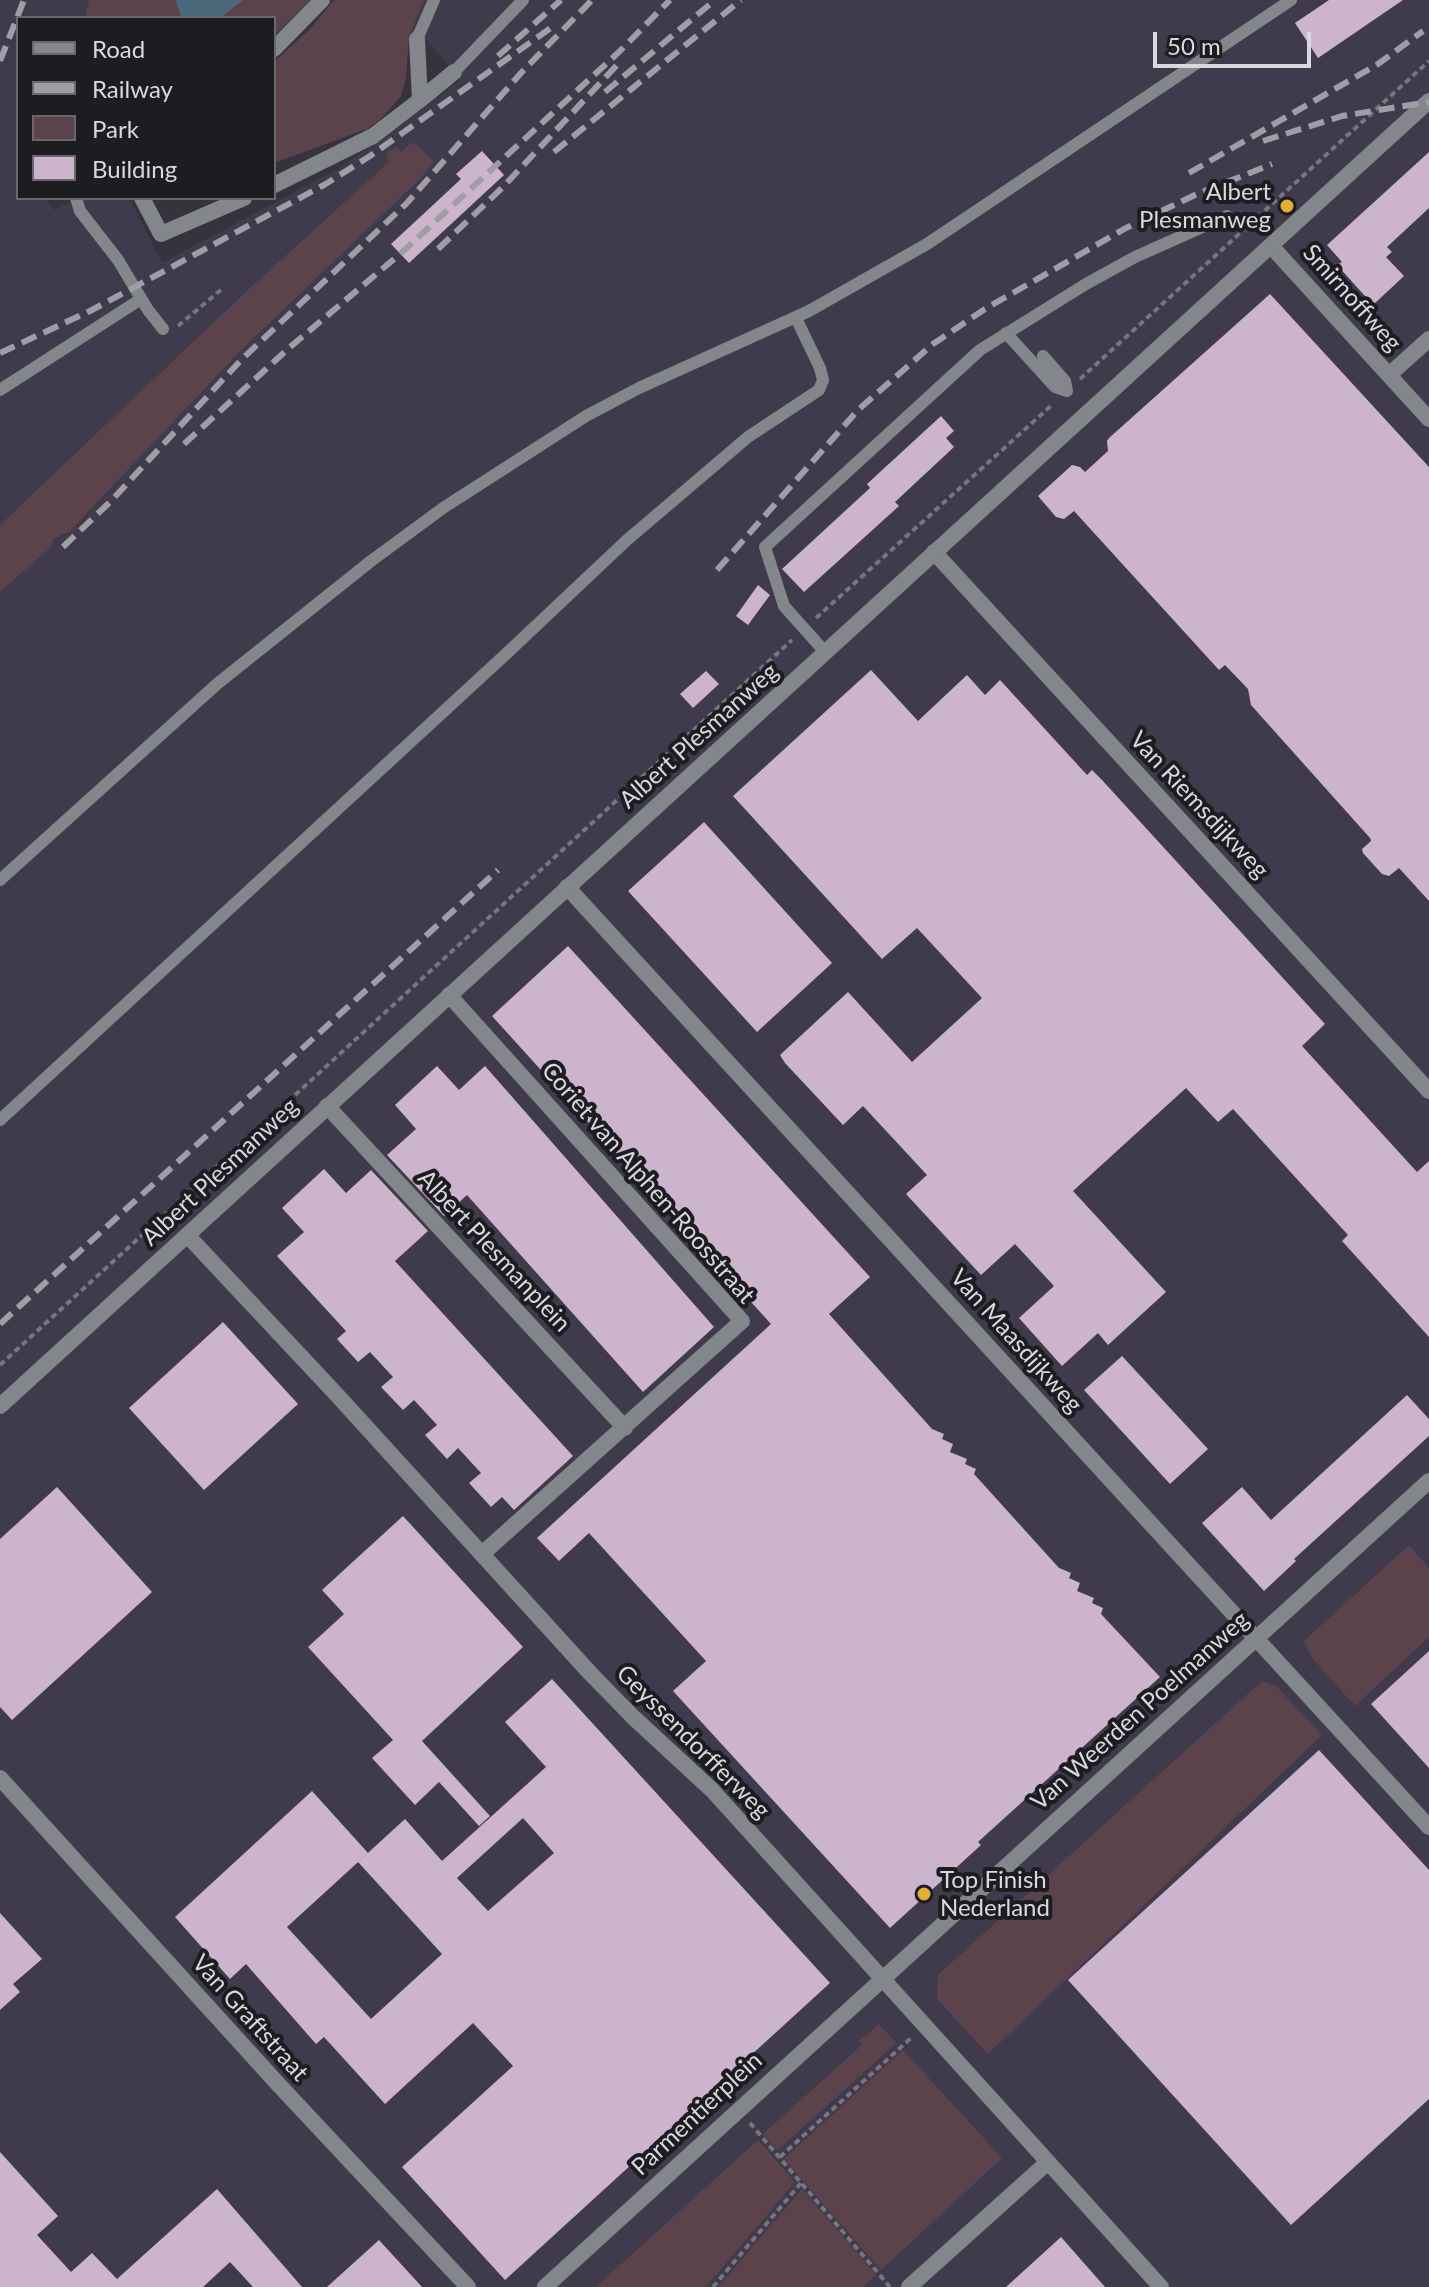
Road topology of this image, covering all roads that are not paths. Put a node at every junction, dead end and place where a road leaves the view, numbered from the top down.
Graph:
1 (322, 0) edge
2 (434, 0) edge
3 (523, 0) edge
4 (1291, 0) edge
5 (417, 39) joint
6 (276, 47) edge
7 (454, 72) joint
8 (420, 100) junction
9 (1429, 101) edge
10 (276, 184) edge
11 (77, 200) edge
12 (143, 200) edge
13 (239, 200) edge
14 (1227, 216) dead end
15 (1271, 246) junction
16 (141, 299) junction
17 (796, 318) junction
18 (163, 329) road end
19 (1006, 333) junction
20 (1429, 339) edge
21 (1389, 375) junction
22 (0, 390) edge
23 (1067, 391) road end
24 (1429, 419) edge
25 (934, 552) junction
26 (826, 653) junction
27 (0, 880) edge
28 (567, 887) junction
29 (449, 995) junction
30 (1429, 1091) edge
31 (327, 1106) junction
32 (0, 1120) edge
33 (187, 1235) junction
34 (0, 1406) edge
35 (625, 1428) junction
36 (1429, 1481) edge
37 (482, 1554) junction
38 (1256, 1639) junction
39 (0, 1778) edge
40 (1429, 1827) edge
41 (882, 1977) junction
42 (1048, 2162) junction
43 (468, 2287) edge
44 (545, 2287) edge
45 (909, 2287) edge
46 (1161, 2287) edge

1 - 6 street
2 - 5 lane
3 - 7 lane
4 - 17 lane
5 - 8 street
7 - 8 street
8 - 10 street
9 - 15 street, Albert Plesmanweg
11 - 16 lane
12 - 13 street
14 - 19 lane
15 - 21 street, Smirnoffweg
15 - 25 street, Albert Plesmanweg
16 - 18 lane
16 - 22 lane
17 - 27 lane
17 - 32 lane
19 - 23 lane
19 - 26 lane
20 - 21 street
21 - 24 street, Smirnoffweg
25 - 26 street, Albert Plesmanweg
25 - 30 street, Van Riemsdijkweg
26 - 28 street, Albert Plesmanweg
28 - 29 street, Albert Plesmanweg
28 - 38 street, Van Maasdijkweg
29 - 31 street, Albert Plesmanweg
29 - 35 street, Coriet van Alphen-Roosstraat
31 - 33 street, Albert Plesmanweg
31 - 35 street, Albert Plesmanplein
33 - 34 street, Albert Plesmanweg
33 - 37 street, Geyssendorfferweg
35 - 37 street, Coriet van Alphen-Roosstraat
36 - 38 street, Van Weerden Poelmanweg
37 - 41 street, Geyssendorfferweg
38 - 40 street, Van Maasdijkweg
38 - 41 street, Van Weerden Poelmanweg
39 - 43 street, Van Graftstraat
41 - 42 street, Geyssendorfferweg
41 - 44 street, Parmentierplein
42 - 45 street
42 - 46 street, Geyssendorfferweg

